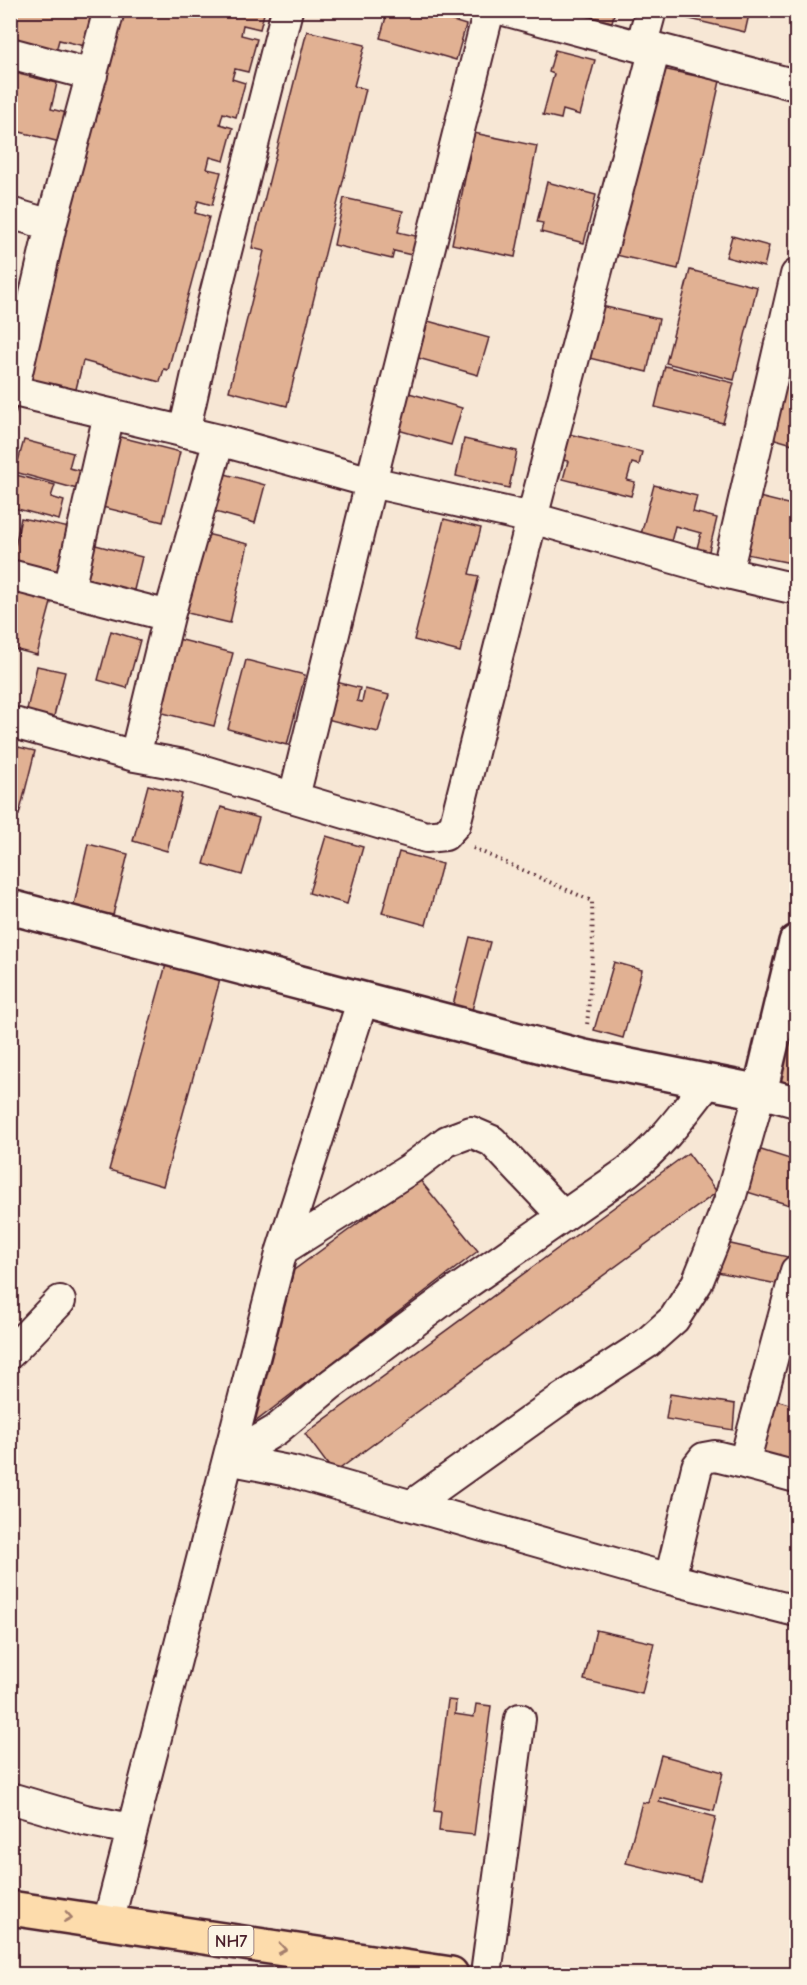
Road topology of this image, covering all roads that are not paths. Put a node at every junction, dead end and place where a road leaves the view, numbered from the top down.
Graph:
1 (109, 10) edge
2 (287, 10) edge
3 (489, 10) edge
4 (504, 10) edge
5 (651, 10) edge
6 (648, 47) junction
7 (10, 53) edge
8 (92, 75) junction
9 (796, 85) edge
10 (10, 213) edge
11 (51, 225) junction
12 (796, 275) edge
13 (12, 390) edge
14 (109, 414) junction
15 (184, 432) junction
16 (219, 440) junction
17 (371, 482) junction
18 (532, 518) junction
19 (727, 573) junction
20 (10, 575) edge
21 (796, 589) edge
22 (69, 590) junction
23 (169, 616) junction
24 (10, 722) edge
25 (135, 756) junction
26 (294, 797) junction
27 (10, 907) edge
28 (796, 942) edge
29 (363, 999) junction
30 (708, 1082) junction
31 (760, 1092) junction
32 (796, 1102) edge
33 (563, 1216) junction
34 (282, 1250) junction
35 (795, 1283) edge
36 (60, 1301) dead end
37 (10, 1353) edge
38 (228, 1459) junction
39 (744, 1463) junction
40 (796, 1477) edge
41 (412, 1505) junction
42 (670, 1579) junction
43 (796, 1611) edge
44 (520, 1719) dead end
45 (10, 1798) edge
46 (131, 1830) junction
47 (10, 1908) edge
48 (108, 1923) junction
49 (10, 1930) edge
50 (303, 1974) edge
51 (451, 1974) edge
52 (486, 1974) edge

1 - 8 street
2 - 15 street
3 - 17 street
4 - 6 street
5 - 6 street
6 - 9 street
6 - 18 street
7 - 8 street
8 - 11 street
10 - 11 street
11 - 13 street
12 - 19 street
13 - 14 street
14 - 15 street
14 - 22 street
15 - 16 street
16 - 17 street
16 - 23 street
17 - 18 street
17 - 26 street
18 - 19 street
18 - 26 street
19 - 21 street
20 - 22 street
22 - 23 street
23 - 25 street
24 - 25 street
25 - 26 street
27 - 29 street
28 - 31 street
29 - 30 street
29 - 34 street
30 - 31 street
30 - 33 street
31 - 32 street
31 - 41 street
33 - 34 street
33 - 38 street
34 - 38 street
35 - 39 street
36 - 37 street
38 - 41 street
38 - 46 street
39 - 40 street
39 - 42 street
41 - 42 street
42 - 43 street
44 - 52 street
45 - 46 street
46 - 48 street
47 -> 48 highway, NH7
48 -> 51 highway, NH7
49 - 50 highway

